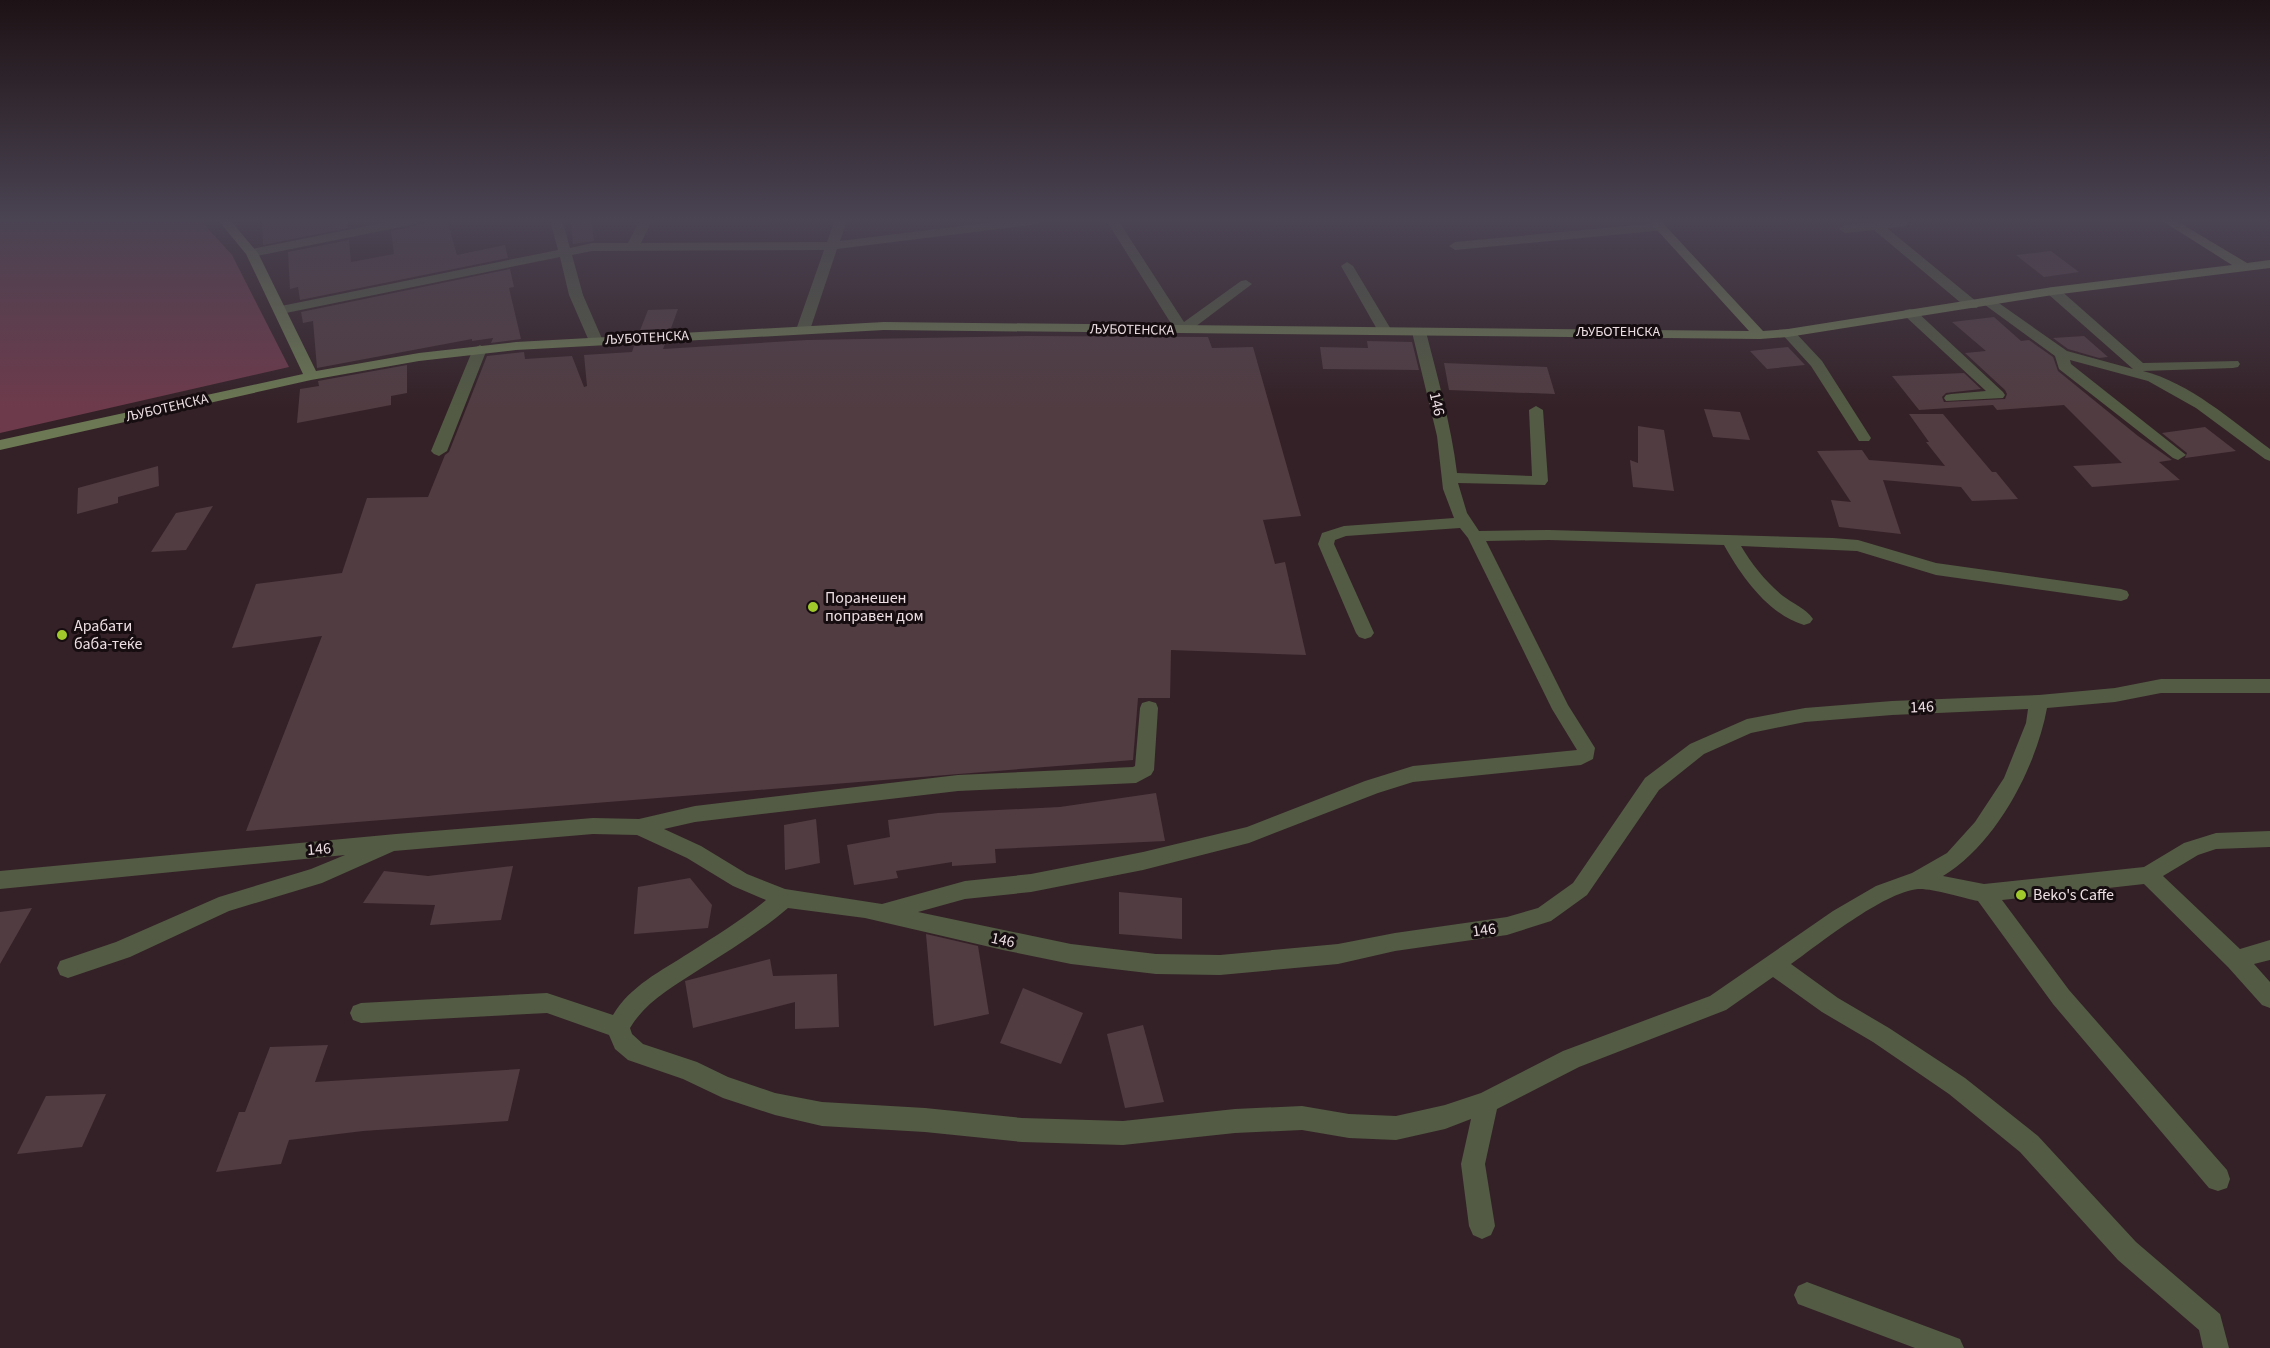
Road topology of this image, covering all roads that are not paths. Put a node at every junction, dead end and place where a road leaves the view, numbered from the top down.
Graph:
1 (267, 283) edge
2 (413, 283) edge
3 (573, 283) edge
4 (819, 283) edge
5 (1152, 283) edge
6 (1357, 283) edge
7 (1712, 283) edge
8 (1945, 283) edge
9 (2118, 283) edge
10 (1246, 284) dead end
11 (2054, 291) junction
12 (1988, 302) junction
13 (1972, 305) junction
14 (281, 310) junction
15 (1910, 313) junction
16 (803, 330) junction
17 (1182, 330) junction
18 (1385, 331) junction
19 (1419, 332) junction
20 (1788, 333) junction
21 (1760, 335) junction
22 (596, 341) junction
23 (480, 349) junction
24 (2062, 354) junction
25 (2233, 364) dead end
26 (311, 376) junction
27 (1951, 398) dead end
28 (1536, 410) dead end
29 (1864, 438) dead end
30 (0, 446) edge
31 (439, 451) dead end
32 (2178, 455) dead end
33 (2270, 456) edge
34 (1449, 478) junction
35 (1462, 523) junction
36 (1475, 536) junction
37 (1730, 541) junction
38 (2121, 595) dead end
39 (1804, 619) dead end
40 (1365, 633) dead end
41 (2270, 686) edge
42 (2039, 702) junction
43 (1149, 708) dead end
44 (639, 827) junction
45 (2270, 839) edge
46 (396, 842) junction
47 (2148, 875) junction
48 (0, 880) edge
49 (1918, 880) junction
50 (1984, 893) junction
51 (784, 898) junction
52 (883, 913) junction
53 (2270, 950) edge
54 (2236, 960) junction
55 (1774, 965) junction
56 (68, 968) dead end
57 (2270, 998) edge
58 (361, 1013) dead end
59 (618, 1027) junction
60 (1487, 1102) junction
61 (2218, 1179) dead end
62 (1482, 1226) dead end
63 (1807, 1295) dead end
64 (1951, 1348) edge
65 (2216, 1348) edge

1 - 14 main road
2 - 14 street
3 - 22 street
4 - 16 street
5 - 17 street
6 - 18 street
7 - 21 main road
8 - 13 street
9 - 11 main road, ЉУБОТЕНСКА
10 - 17 street
11 - 12 main road, ЉУБОТЕНСКА
11 - 25 street
12 - 13 main road, ЉУБОТЕНСКА
12 - 24 street
13 - 15 main road, ЉУБОТЕНСКА
14 - 26 main road
15 - 20 main road, ЉУБОТЕНСКА
15 - 27 street
16 - 17 main road, ЉУБОТЕНСКА
16 - 22 main road, ЉУБОТЕНСКА
17 - 18 main road, ЉУБОТЕНСКА
18 - 19 main road, ЉУБОТЕНСКА
19 - 21 main road, ЉУБОТЕНСКА
19 - 34 street, 146
20 - 21 main road, ЉУБОТЕНСКА
20 - 29 street
22 - 23 main road, ЉУБОТЕНСКА
23 - 26 main road, ЉУБОТЕНСКА
23 - 31 street
24 - 32 street
24 - 33 street
26 - 30 main road, ЉУБОТЕНСКА
28 - 34 street
34 - 35 street, 146
35 - 36 street, 146
35 - 40 street
36 - 37 street
36 - 52 street, 146
37 - 38 street
37 - 39 street
41 - 42 street, 146
42 - 49 street
42 - 52 street, 146
43 - 44 street, 146
44 - 46 street, 146
44 - 51 street, 146
45 - 47 street
46 - 48 street, 146
46 - 56 street
47 - 50 street
47 - 54 street
49 - 50 street
49 - 55 street
50 - 61 street
51 - 52 street, 146
51 - 59 street
53 - 54 street
54 - 57 street
55 - 60 street
55 - 65 street
58 - 59 street
59 - 60 street
60 - 62 street
63 - 64 street

